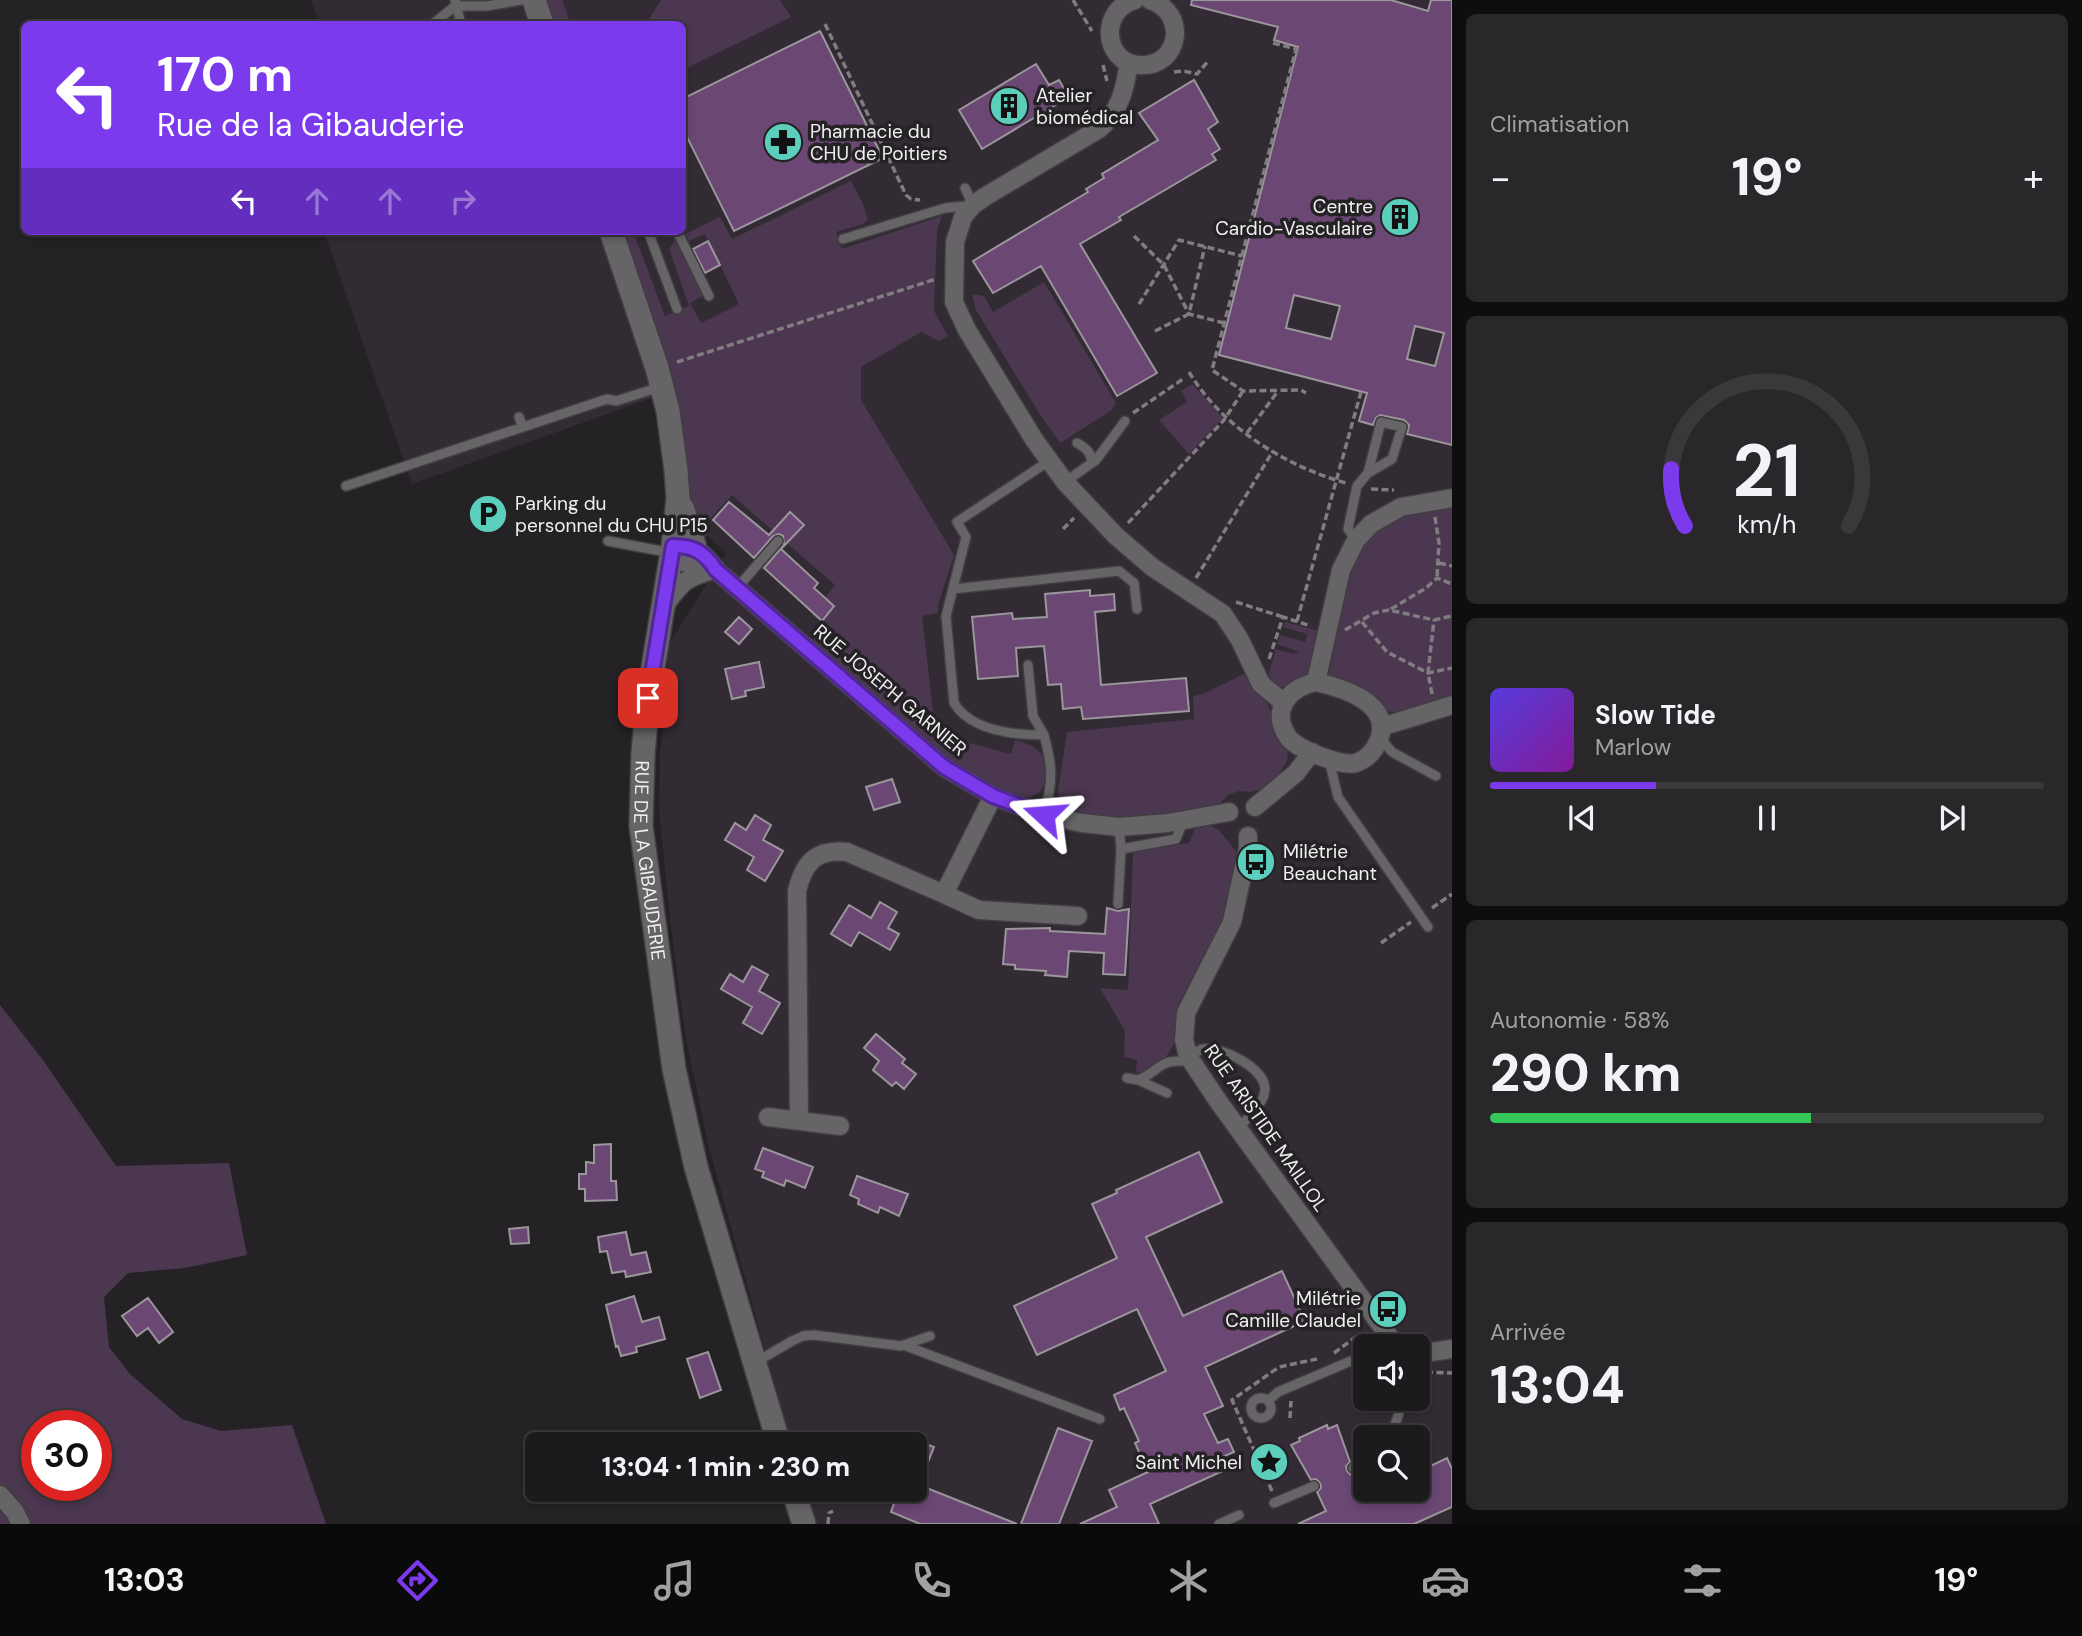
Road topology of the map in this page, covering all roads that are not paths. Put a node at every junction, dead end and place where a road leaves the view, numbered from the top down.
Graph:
1 (521, 0) edge
2 (534, 0) edge
3 (1125, 2) edge
4 (1161, 2) edge
5 (455, 3) edge
6 (436, 21) edge
7 (460, 21) edge
8 (541, 21) edge
9 (1129, 63) junction
10 (965, 188) dead end
11 (974, 205) junction
12 (612, 235) edge
13 (650, 235) edge
14 (679, 235) edge
15 (843, 239) dead end
16 (709, 296) dead end
17 (677, 309) dead end
18 (662, 386) junction
19 (519, 417) dead end
20 (1125, 421) road end
21 (523, 427) junction
22 (1077, 443) dead end
23 (1049, 461) junction
24 (1093, 463) junction
25 (1368, 473) junction
26 (1065, 482) junction
27 (346, 486) dead end
28 (678, 498) junction
29 (1452, 498) edge
30 (1356, 540) junction
31 (608, 541) dead end
32 (778, 541) dead end
33 (698, 549) junction
34 (672, 552) junction
35 (716, 569) junction
36 (737, 588) junction
37 (953, 589) junction
38 (663, 607) junction
39 (1137, 609) dead end
40 (1028, 665) dead end
41 (1316, 682) junction
42 (1284, 703) junction
43 (1445, 706) edge
44 (1380, 733) junction
45 (1044, 735) junction
46 (1320, 755) junction
47 (1436, 776) dead end
48 (993, 796) junction
49 (1255, 807) dead end
50 (1229, 812) dead end
51 (1044, 815) junction
52 (1184, 820) junction
53 (1119, 827) junction
54 (1248, 836) dead end
55 (1121, 849) junction
56 (944, 894) junction
57 (1118, 904) dead end
58 (1078, 916) dead end
59 (1428, 927) dead end
60 (1185, 1059) junction
61 (1127, 1078) dead end
62 (1138, 1080) junction
63 (1167, 1093) dead end
64 (768, 1117) dead end
65 (799, 1121) junction
66 (840, 1126) dead end
67 (1238, 1128) junction
68 (1384, 1334) edge
69 (930, 1336) dead end
70 (906, 1346) junction
71 (1452, 1349) edge
72 (1430, 1352) edge
73 (1353, 1360) edge
74 (753, 1364) junction
75 (1268, 1401) dead end
76 (1100, 1419) dead end
77 (775, 1432) edge
78 (1314, 1486) dead end
79 (0, 1495) edge
80 (797, 1502) edge
81 (1274, 1503) dead end
82 (1239, 1515) dead end
83 (21, 1524) edge
84 (804, 1524) edge
85 (1219, 1524) edge

1 - 5 lane
2 - 8 street
3 - 9 street
4 - 9 street
5 - 6 lane
5 - 7 lane
9 - 11 street
10 - 11 lane
11 - 15 lane
11 - 23 street
12 - 18 street, RUE DE LA GIBAUDERIE
13 - 17 lane
14 - 16 lane
18 - 21 lane
18 - 28 street, RUE DE LA GIBAUDERIE
19 - 21 lane
20 - 24 lane
21 - 27 lane
22 - 24 lane
23 - 26 street
23 - 37 lane
24 - 26 lane
25 - 25 lane
25 - 30 lane
26 - 42 street
28 - 33 street
28 - 34 street, RUE DE LA GIBAUDERIE
29 - 30 street
30 - 41 street
31 - 34 lane
32 - 36 lane
33 - 34 street
33 - 35 street, RUE JOSEPH GARNIER
34 - 35 street
34 - 38 street, RUE DE LA GIBAUDERIE
35 - 36 street, RUE JOSEPH GARNIER
35 - 38 street
36 - 48 street, RUE JOSEPH GARNIER
37 - 39 lane
37 - 45 lane
38 - 74 street, RUE DE LA GIBAUDERIE
40 - 45 lane
41 - 42 street
41 - 44 street
42 - 46 street
43 - 44 street
44 - 46 street
44 - 47 lane
45 - 51 lane
46 - 49 street
46 - 59 lane
48 - 51 street, RUE JOSEPH GARNIER
48 - 56 street
50 - 52 street, RUE JOSEPH GARNIER
51 - 53 street, RUE JOSEPH GARNIER
52 - 53 street, RUE JOSEPH GARNIER
52 - 55 lane
53 - 55 lane
54 - 60 street, RUE ARISTIDE MAILLOL
55 - 57 lane
56 - 58 street
56 - 65 street
60 - 62 lane
60 - 67 street, RUE ARISTIDE MAILLOL
60 - 67 lane
61 - 62 lane
62 - 63 lane
64 - 65 street
65 - 66 street
67 - 68 street, RUE ARISTIDE MAILLOL
69 - 70 lane
70 - 74 lane
70 - 76 lane
71 - 72 street
73 - 75 lane
74 - 77 street, RUE DE LA GIBAUDERIE
78 - 81 lane
79 - 83 street
80 - 84 street
82 - 85 lane

